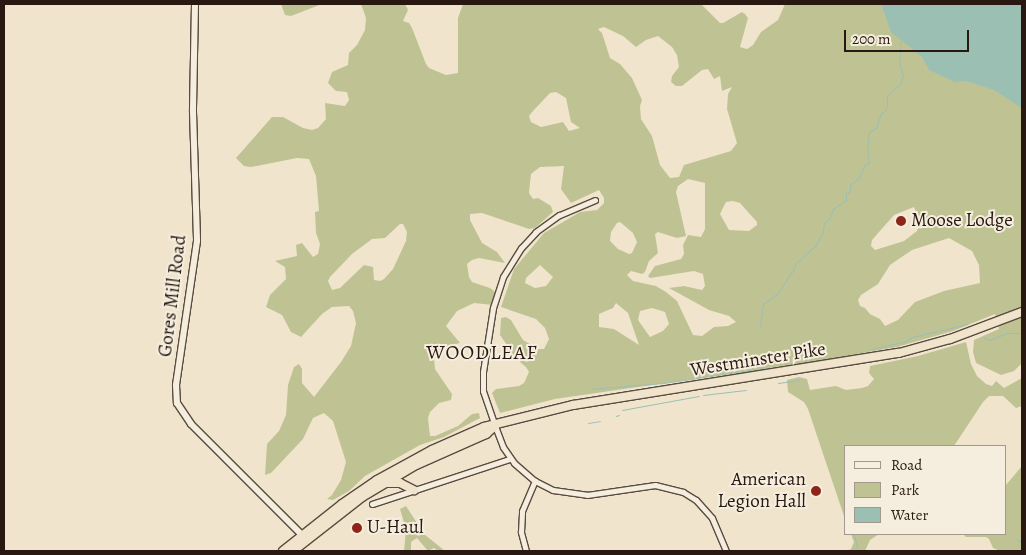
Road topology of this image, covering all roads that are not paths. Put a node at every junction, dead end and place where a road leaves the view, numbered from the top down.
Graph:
1 (196, 4) edge
2 (595, 200) dead end
3 (1022, 312) edge
4 (495, 426) junction
5 (510, 459) junction
6 (535, 481) junction
7 (386, 483) junction
8 (414, 490) junction
9 (372, 504) dead end
10 (305, 538) junction
11 (283, 551) edge
12 (293, 551) edge
13 (526, 551) edge
14 (726, 551) edge

1 - 10 street, Gores Mill Road
2 - 4 street
3 - 4 highway, Westminster Pike
4 - 5 street
4 - 7 highway, Westminster Pike
4 - 10 highway, Westminster Pike
5 - 6 street
5 - 8 street
6 - 13 street
6 - 14 street
7 - 8 highway
7 - 10 highway, Westminster Pike
8 - 9 street
10 - 11 highway, Westminster Pike
10 - 12 highway, Westminster Pike

